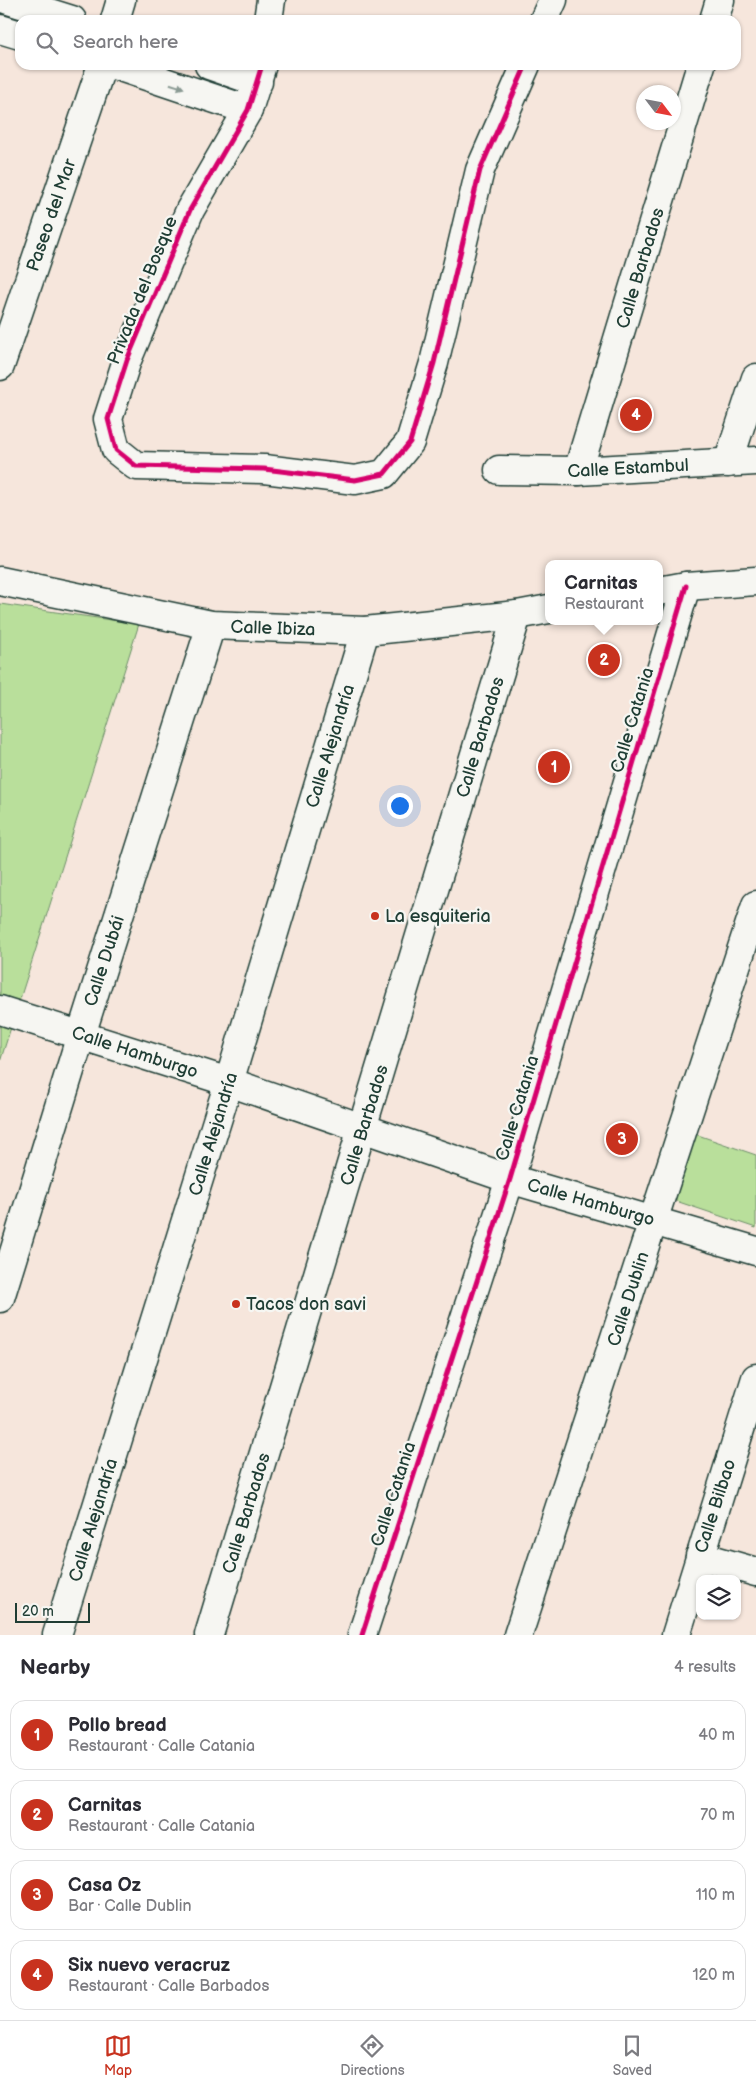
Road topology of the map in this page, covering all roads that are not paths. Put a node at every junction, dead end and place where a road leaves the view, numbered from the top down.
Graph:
1 (8, 0) edge
2 (121, 0) edge
3 (271, 0) edge
4 (553, 0) edge
5 (720, 0) edge
6 (56, 15) edge
7 (116, 15) edge
8 (269, 15) edge
9 (546, 15) edge
10 (716, 15) edge
11 (0, 29) edge
12 (15, 34) edge
13 (100, 70) edge
14 (129, 70) edge
15 (240, 70) edge
16 (524, 70) edge
17 (699, 70) edge
18 (260, 73) edge
19 (248, 110) junction
20 (0, 366) edge
21 (756, 378) edge
22 (756, 461) edge
23 (728, 463) junction
24 (499, 470) dead end
25 (578, 471) junction
26 (0, 581) edge
27 (756, 581) edge
28 (686, 586) junction
29 (663, 590) edge
30 (545, 610) edge
31 (517, 615) junction
32 (211, 625) junction
33 (365, 631) junction
34 (756, 905) edge
35 (0, 1010) edge
36 (81, 1035) junction
37 (229, 1082) junction
38 (364, 1127) junction
39 (510, 1179) junction
40 (653, 1220) junction
41 (756, 1251) edge
42 (0, 1298) edge
43 (756, 1378) edge
44 (700, 1556) junction
45 (756, 1572) edge
46 (57, 1635) edge
47 (209, 1635) edge
48 (362, 1635) edge
49 (518, 1635) edge
50 (676, 1635) edge

1 - 6 street
2 - 7 street
3 - 8 street
4 - 9 street
5 - 10 street
11 - 12 street
13 - 20 street, Paseo del Mar
14 -> 19 street
15 - 18 street
16 - 19 street, Privada del Bosque
17 - 25 street, Calle Barbados
18 - 19 street, Privada del Bosque
21 - 23 street
22 - 23 street, Calle Estambul
23 - 25 street, Calle Estambul
24 - 25 street, Calle Estambul
26 - 32 street, Calle Ibiza
27 - 28 street
28 - 29 street
28 - 39 street, Calle Catania
30 - 31 street, Calle Ibiza
31 - 33 street, Calle Ibiza
31 - 38 street, Calle Barbados
32 - 33 street, Calle Ibiza
32 - 36 street, Calle Dubái
33 - 37 street, Calle Alejandría
34 - 40 street, Calle Dublin
35 - 36 street, Calle Hamburgo
36 - 37 street, Calle Hamburgo
36 - 42 street, Calle Dubái
37 - 38 street, Calle Hamburgo
37 - 46 street, Calle Alejandría
38 - 39 street, Calle Hamburgo
38 - 47 street, Calle Barbados
39 - 40 street, Calle Hamburgo
39 - 48 street, Calle Catania
40 - 41 street, Calle Hamburgo
40 - 49 street, Calle Dublin
43 - 44 street, Calle Bilbao
44 - 45 street
44 - 50 street, Calle Bilbao

